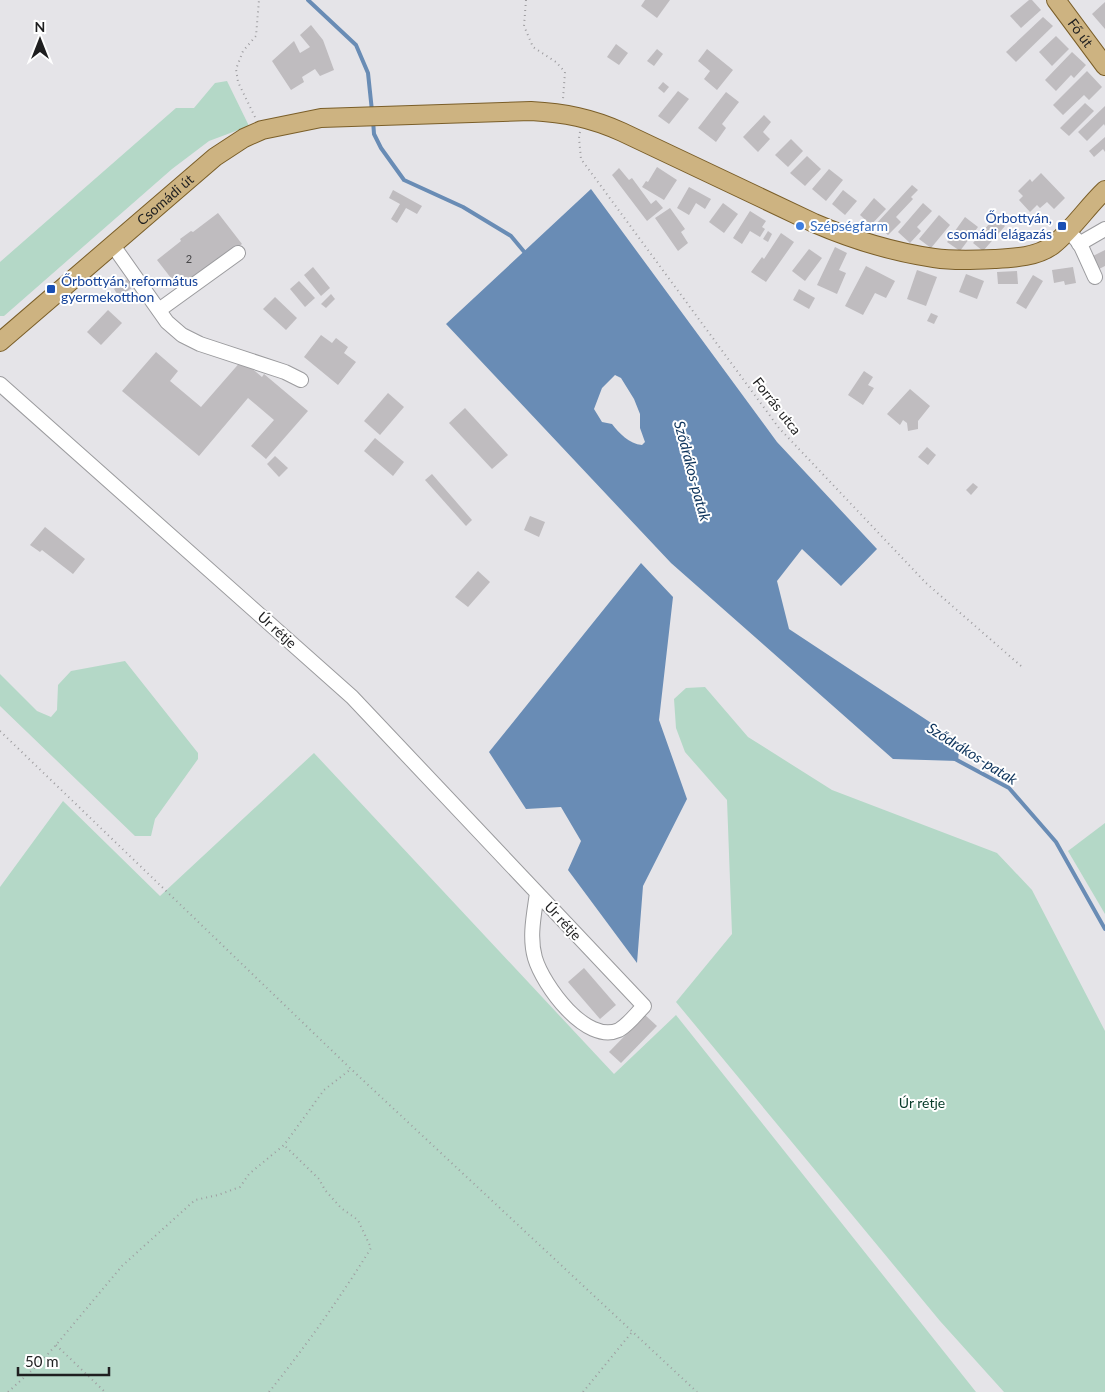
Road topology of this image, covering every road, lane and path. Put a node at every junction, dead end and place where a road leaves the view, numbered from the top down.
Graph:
1 (259, 0) edge
2 (526, 0) edge
3 (1056, 0) edge
4 (1105, 66) edge
5 (562, 113) junction
6 (584, 117) junction
7 (262, 130) junction
8 (1105, 190) edge
9 (1105, 203) edge
10 (1073, 224) junction
11 (1105, 229) edge
12 (112, 244) junction
13 (1079, 244) junction
14 (238, 253) dead end
15 (1095, 276) dead end
16 (159, 310) junction
17 (0, 342) edge
18 (301, 380) dead end
19 (0, 384) edge
20 (1021, 666) dead end
21 (0, 731) edge
22 (537, 893) junction
23 (351, 1068) junction
24 (284, 1145) junction
25 (633, 1331) junction
26 (56, 1345) junction
27 (8, 1392) edge
28 (104, 1392) edge
29 (270, 1392) edge
30 (583, 1392) edge
31 (697, 1392) edge

1 - 7 path
2 - 5 path
3 - 4 main road, Fő út
5 - 6 main road, Csomádi út
5 - 7 main road, Csomádi út
6 - 10 main road, Csomádi út
6 - 20 path, Forrás utca
7 - 12 main road, Csomádi út
8 - 10 main road
9 - 10 main road
10 - 13 street
11 - 13 street
12 - 16 street
12 - 17 main road, Csomádi út
13 - 15 street
14 - 16 street
16 - 18 street
19 - 22 street, Úr rétje
21 - 23 path
22 - 22 street, Úr rétje
23 - 24 path
23 - 25 path
24 - 26 path
24 - 29 path
25 - 30 path
25 - 31 path
26 - 27 path
26 - 28 path

